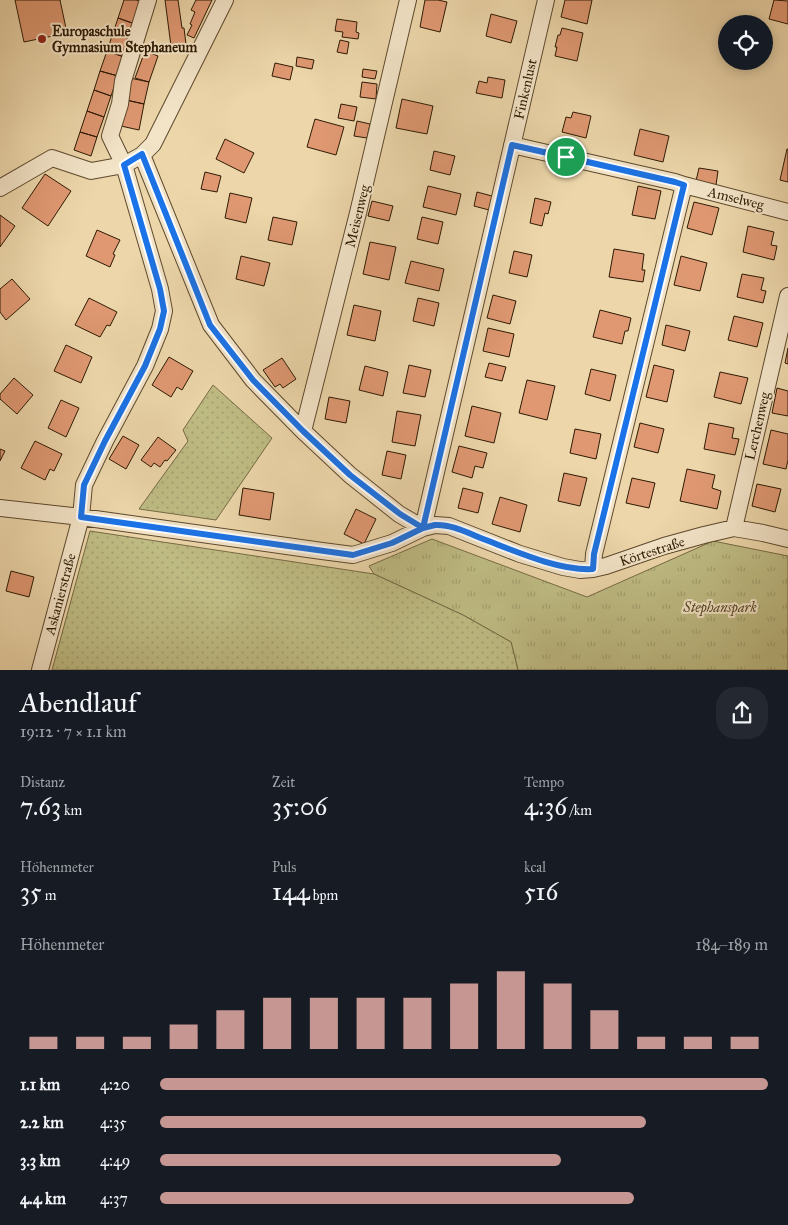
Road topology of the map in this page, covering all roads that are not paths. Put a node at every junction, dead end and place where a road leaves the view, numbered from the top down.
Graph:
1 (148, 0) edge
2 (225, 0) edge
3 (408, 0) edge
4 (546, 0) edge
5 (512, 145) junction
6 (142, 154) junction
7 (124, 165) junction
8 (684, 185) junction
9 (0, 188) edge
10 (788, 212) edge
11 (788, 296) edge
12 (303, 431) junction
13 (0, 508) edge
14 (81, 517) junction
15 (423, 528) junction
16 (734, 528) junction
17 (788, 538) edge
18 (593, 569) junction
19 (40, 670) edge

1 - 7 street
2 - 6 street
3 - 12 street, Meisenweg
4 - 5 street, Finkenlust
5 - 8 street, Amselweg
5 - 15 street, Finkenlust
6 - 7 street
6 - 12 street
7 - 9 street
7 - 14 street
8 - 10 street, Amselweg
8 - 18 street
11 - 16 street, Lerchenweg
12 - 15 street
13 - 14 street, Körtestraße
14 - 15 street, Körtestraße
14 - 19 street, Askanierstraße
15 - 18 street, Körtestraße
16 - 17 street, Körtestraße
16 - 18 street, Körtestraße

